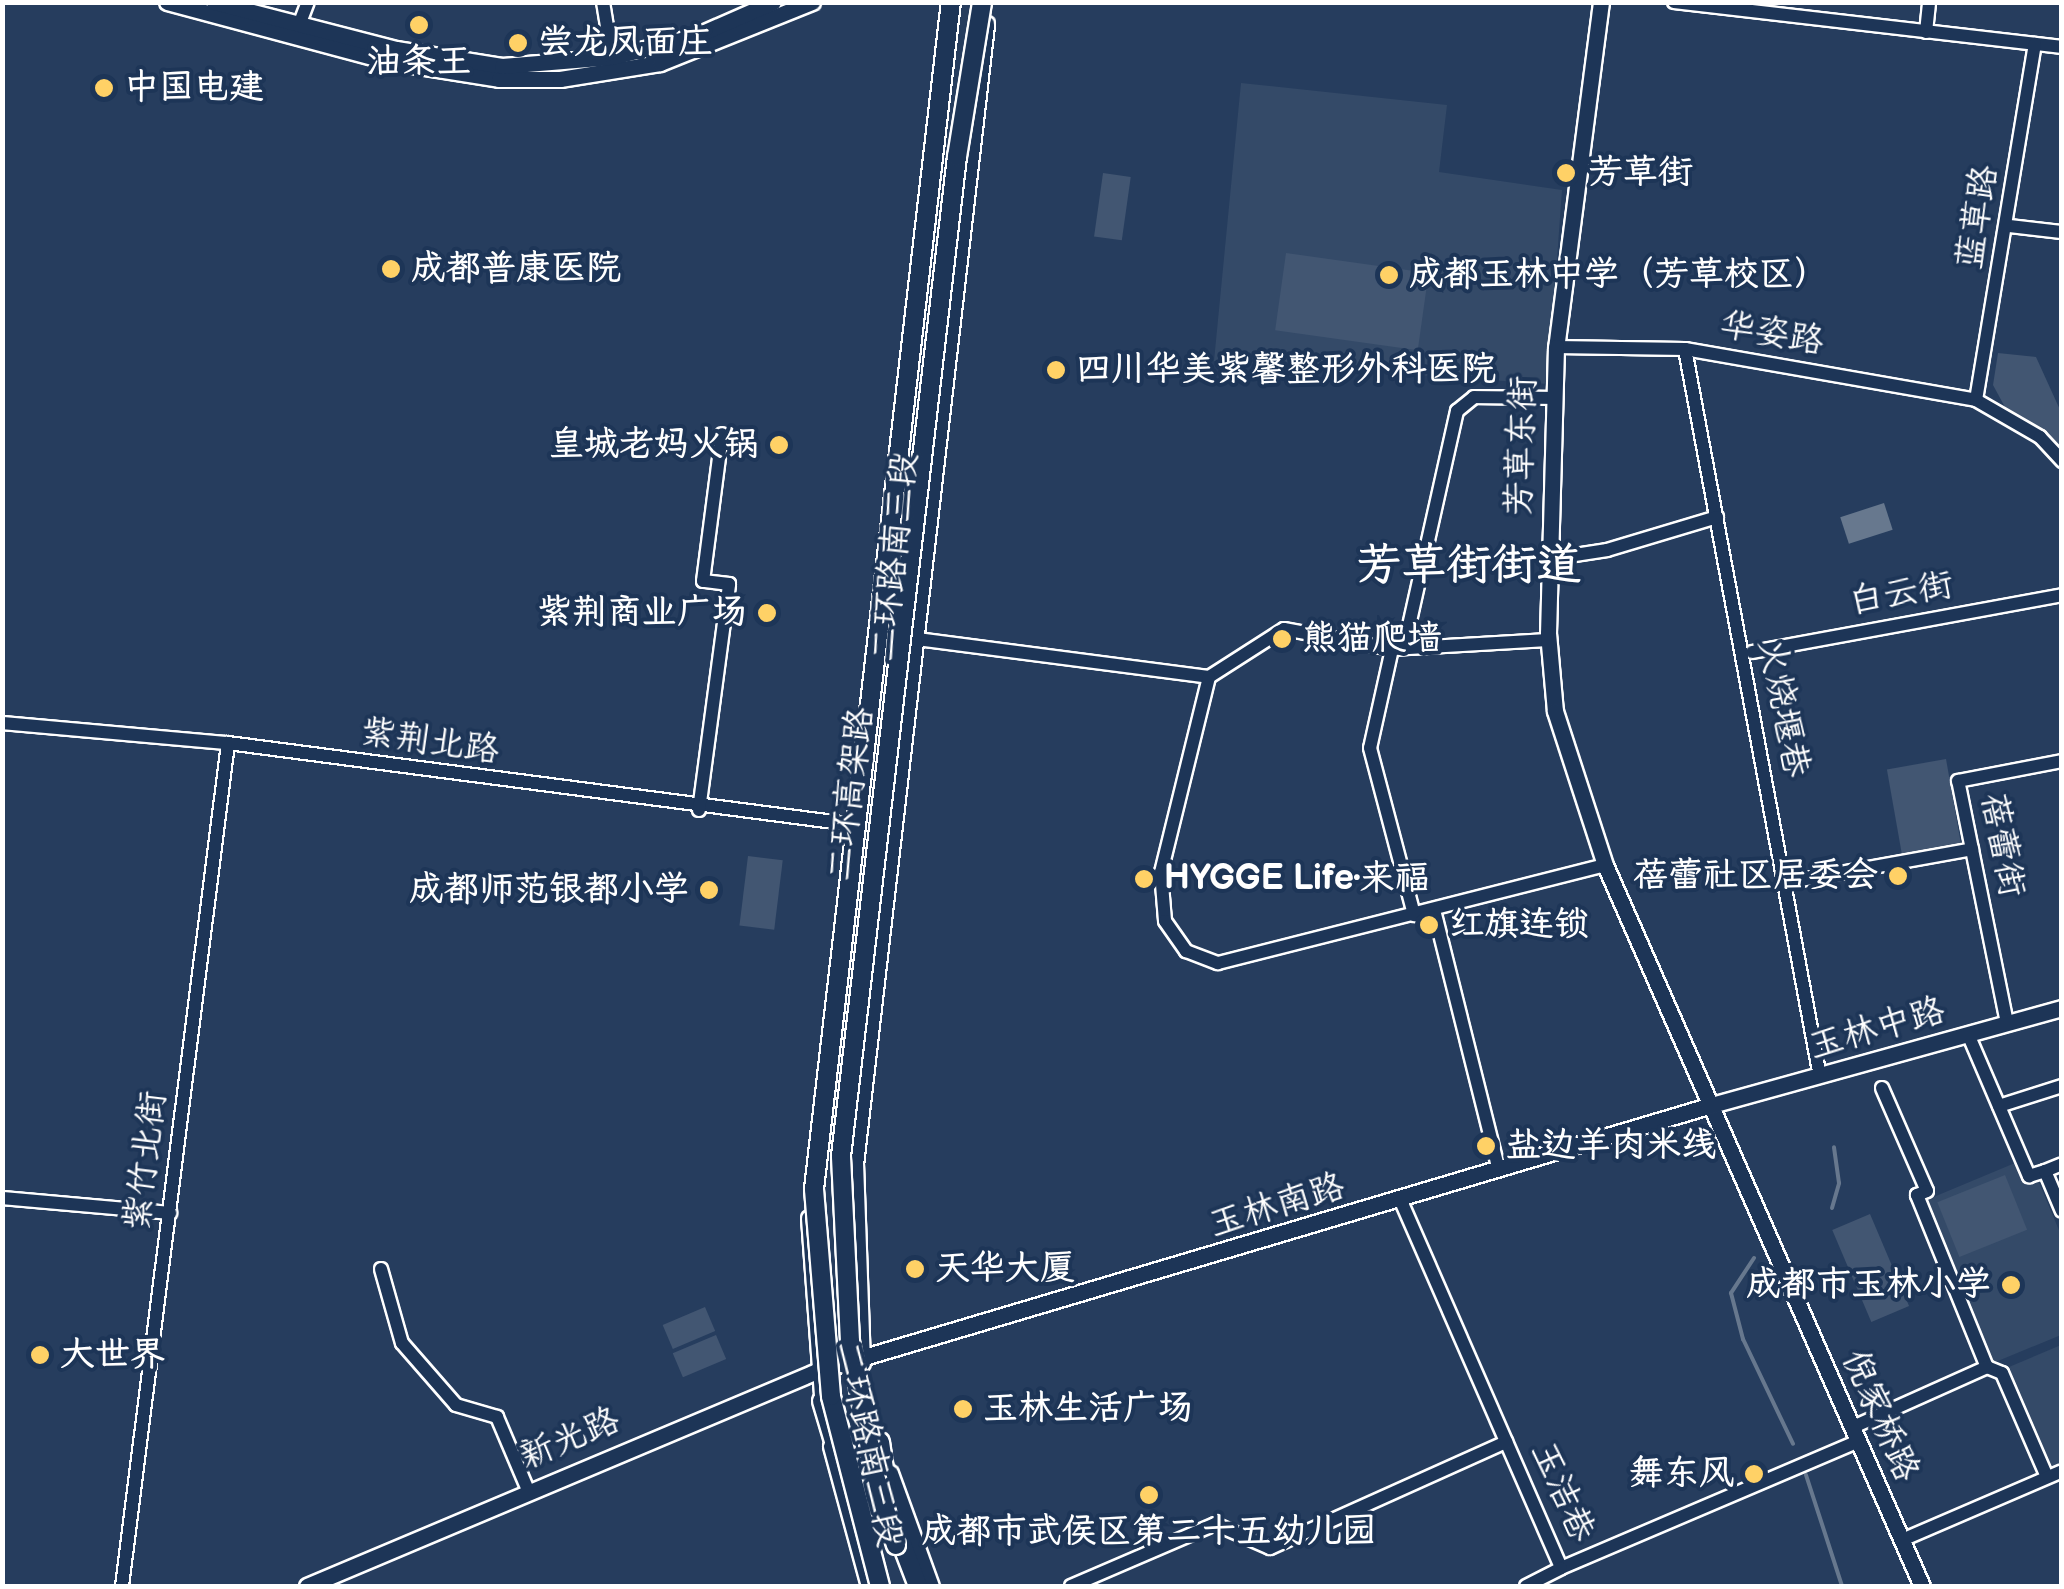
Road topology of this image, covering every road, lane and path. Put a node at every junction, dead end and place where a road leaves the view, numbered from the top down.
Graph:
1 (168, 2) edge
2 (214, 2) edge
3 (308, 2) edge
4 (603, 2) edge
5 (773, 2) edge
6 (812, 2) edge
7 (952, 2) edge
8 (985, 2) edge
9 (1601, 2) edge
10 (1674, 2) edge
11 (1929, 2) edge
12 (297, 30) junction
13 (1926, 32) junction
14 (2035, 44) junction
15 (2062, 48) edge
16 (612, 57) junction
17 (2009, 226) junction
18 (2062, 232) edge
19 (1556, 347) junction
20 (1685, 349) junction
21 (1554, 398) junction
22 (1976, 400) junction
23 (722, 434) dead end
24 (2062, 461) edge
25 (1716, 517) junction
26 (1549, 559) junction
27 (2062, 595) edge
28 (917, 639) junction
29 (1548, 640) junction
30 (1398, 649) junction
31 (1752, 652) dead end
32 (1209, 677) junction
33 (2, 722) edge
34 (228, 744) junction
35 (2062, 761) edge
36 (699, 810) junction
37 (849, 824) junction
38 (1972, 849) junction
39 (1605, 864) junction
40 (1796, 882) dead end
41 (1434, 910) junction
42 (1414, 915) junction
43 (2062, 1008) edge
44 (2007, 1023) junction
45 (1968, 1034) junction
46 (1820, 1077) junction
47 (2062, 1086) edge
48 (1882, 1088) dead end
49 (1708, 1106) junction
50 (1999, 1106) junction
51 (2062, 1164) edge
52 (1499, 1170) junction
53 (2045, 1171) junction
54 (2, 1198) edge
55 (1401, 1201) junction
56 (2062, 1210) edge
57 (170, 1213) junction
58 (380, 1269) dead end
59 (861, 1358) junction
60 (1988, 1368) junction
61 (817, 1371) junction
62 (822, 1401) junction
63 (1856, 1434) junction
64 (880, 1442) junction
65 (1506, 1442) junction
66 (2062, 1471) edge
67 (2047, 1477) junction
68 (528, 1490) junction
69 (1902, 1540) junction
70 (1561, 1568) junction
71 (122, 1586) edge
72 (307, 1586) edge
73 (869, 1586) edge
74 (884, 1586) edge
75 (914, 1586) edge
76 (931, 1586) edge
77 (1071, 1586) edge
78 (1526, 1586) edge
79 (1922, 1586) edge

1 - 12 main road
2 - 12 main road
3 - 12 street
4 - 16 street
5 - 16 main road
6 - 12 main road
7 - 37 main road, 二环路南三段
7 - 74 highway, 二环高架路, bridge
8 - 28 main road, 二环路南三段
8 - 75 highway, 二环高架路, bridge
9 - 19 main road, 芳草东街
10 - 13 street
11 - 13 street
12 - 16 main road
13 - 14 street
14 - 15 street
14 - 17 street, 蓝草路
17 - 18 street
17 - 22 street, 蓝草路
19 - 20 street, 华姿路
19 - 21 main road, 芳草东街
20 - 22 street, 华姿路
20 - 25 street, 火烧堰巷
21 - 26 main road, 芳草东街
21 - 30 street
22 - 24 street
23 - 36 street
25 - 26 street
25 - 46 street, 火烧堰巷
26 - 29 main road, 芳草东街
27 - 31 street, 白云街
28 - 32 street
28 - 59 main road, 二环路南三段
29 - 30 street
29 - 39 main road, 芳草东街
30 - 32 street
30 - 42 street
32 - 42 street
33 - 34 street, 紫荆北路
34 - 36 street, 紫荆北路
34 - 57 street, 紫竹北街
35 - 38 street, 蓓蕾街
36 - 37 street, 紫荆北路
37 - 61 main road, 二环路南三段
38 - 40 street
38 - 44 street, 蓓蕾街
39 - 41 street
39 - 49 main road, 芳草东街
41 - 42 street
41 - 52 street
43 - 44 main road, 玉林中路
44 - 45 main road, 玉林中路
45 - 46 main road, 玉林中路
45 - 50 street
46 - 49 main road, 玉林中路
47 - 50 street
48 - 60 street
49 - 52 main road, 玉林南路
49 - 63 main road, 倪家桥路
50 - 53 street
51 - 53 street
52 - 55 main road, 玉林南路
53 - 56 street
54 - 57 street
55 - 59 main road, 玉林南路
55 - 65 street, 玉洁巷
57 - 71 street, 紫竹北街
58 - 68 street
59 - 61 main road, 新光路
59 - 64 main road, 二环路南三段
60 - 63 street, 玉洁巷
60 - 67 street
61 - 62 main road, 二环路南三段
61 - 68 main road, 新光路
62 - 73 main road, 二环路南三段
62 - 74 highway
63 - 69 main road, 倪家桥路
63 - 70 street, 玉洁巷
64 - 75 highway
64 - 76 main road, 二环路南三段
65 - 70 street, 玉洁巷
65 - 77 street
66 - 67 street
67 - 69 street
68 - 72 main road, 新光路
69 - 79 main road, 倪家桥路
70 - 78 street

